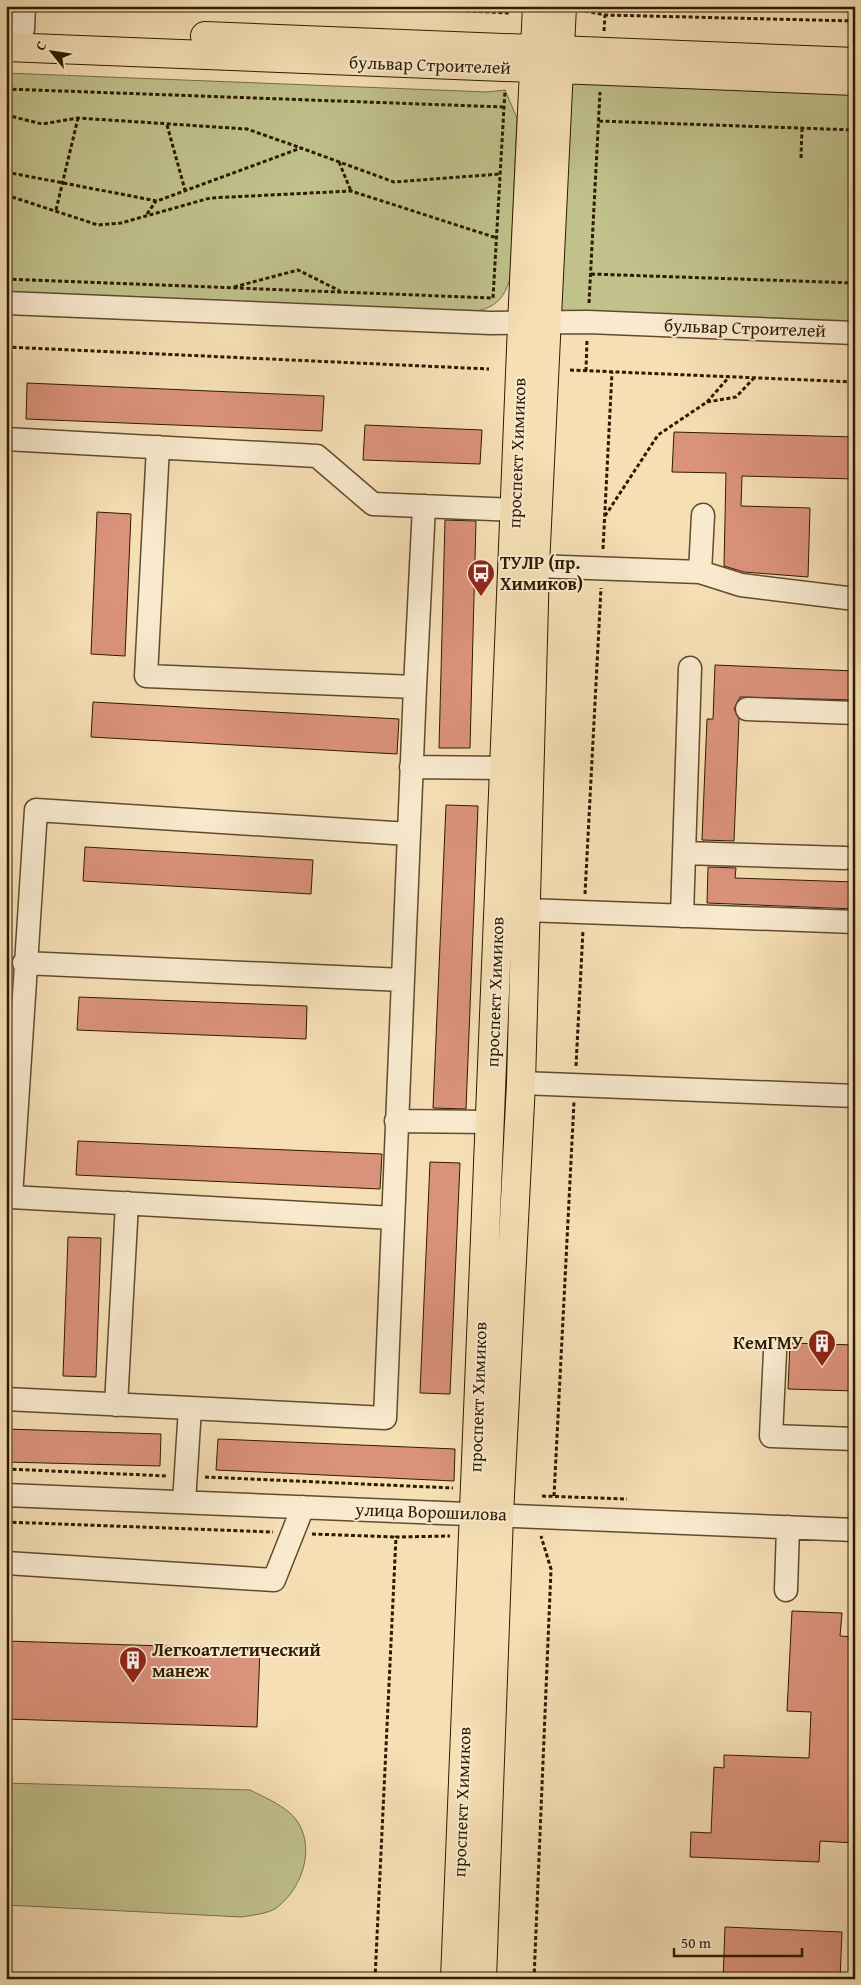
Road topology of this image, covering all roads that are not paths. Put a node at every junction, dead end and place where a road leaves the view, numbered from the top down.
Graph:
1 (537, 6) edge
2 (562, 6) edge
3 (15, 28) edge
4 (547, 59) junction
5 (602, 61) junction
6 (855, 62) edge
7 (855, 82) edge
8 (6, 303) edge
9 (6, 312) edge
10 (534, 324) junction
11 (855, 333) edge
12 (6, 439) edge
13 (158, 447) junction
14 (424, 506) junction
15 (515, 510) junction
16 (703, 515) dead end
17 (535, 566) junction
18 (700, 572) junction
19 (855, 599) edge
20 (690, 668) dead end
21 (415, 688) junction
22 (747, 708) dead end
23 (855, 713) edge
24 (411, 766) junction
25 (504, 768) junction
26 (409, 834) junction
27 (684, 853) junction
28 (845, 858) dead end
29 (526, 910) junction
30 (682, 916) junction
31 (855, 922) edge
32 (24, 963) junction
33 (403, 980) junction
34 (521, 1083) junction
35 (855, 1096) edge
36 (396, 1120) junction
37 (489, 1122) junction
38 (127, 1204) junction
39 (393, 1218) junction
40 (775, 1352) dead end
41 (6, 1399) edge
42 (116, 1405) junction
43 (190, 1408) junction
44 (855, 1439) edge
45 (6, 1495) edge
46 (184, 1502) junction
47 (302, 1507) junction
48 (486, 1514) junction
49 (788, 1527) junction
50 (855, 1530) edge
51 (6, 1563) edge
52 (786, 1590) dead end
53 (455, 1979) edge
54 (482, 1979) edge

1 - 4 main road, проспект Химиков
2 - 4 main road, проспект Химиков
3 - 4 main road, бульвар Строителей
4 - 5 main road, бульвар Строителей
4 - 10 main road, проспект Химиков
5 - 6 main road, бульвар Строителей
5 - 7 main road, бульвар Строителей
8 - 9 street
8 - 10 street, бульвар Строителей
10 - 11 street, бульвар Строителей
10 - 15 main road, проспект Химиков
10 - 17 main road, проспект Химиков
12 - 13 street
13 - 14 street
13 - 21 street
14 - 15 street
14 - 21 street
15 - 25 main road, проспект Химиков
16 - 18 street
17 - 18 street
17 - 29 main road, проспект Химиков
18 - 19 street
20 - 27 street
21 - 24 street
22 - 23 street
24 - 25 street
24 - 26 street
25 - 37 main road, проспект Химиков
26 - 32 street
26 - 33 street
27 - 28 street
27 - 30 street
29 - 30 street
29 - 34 main road, проспект Химиков
30 - 31 street
32 - 33 street
32 - 38 street
33 - 36 street
34 - 35 street
34 - 48 main road, проспект Химиков
36 - 37 street
36 - 39 street
37 - 48 main road, проспект Химиков
38 - 39 street
38 - 42 street
39 - 43 street
40 - 44 street
41 - 42 street
42 - 43 street
43 - 46 street
45 - 46 street, улица Ворошилова
46 - 47 street, улица Ворошилова
47 - 48 street, улица Ворошилова
47 - 51 street
48 - 49 street, улица Ворошилова
48 - 53 main road, проспект Химиков
48 - 54 main road, проспект Химиков
49 - 50 street, улица Ворошилова
49 - 52 street

